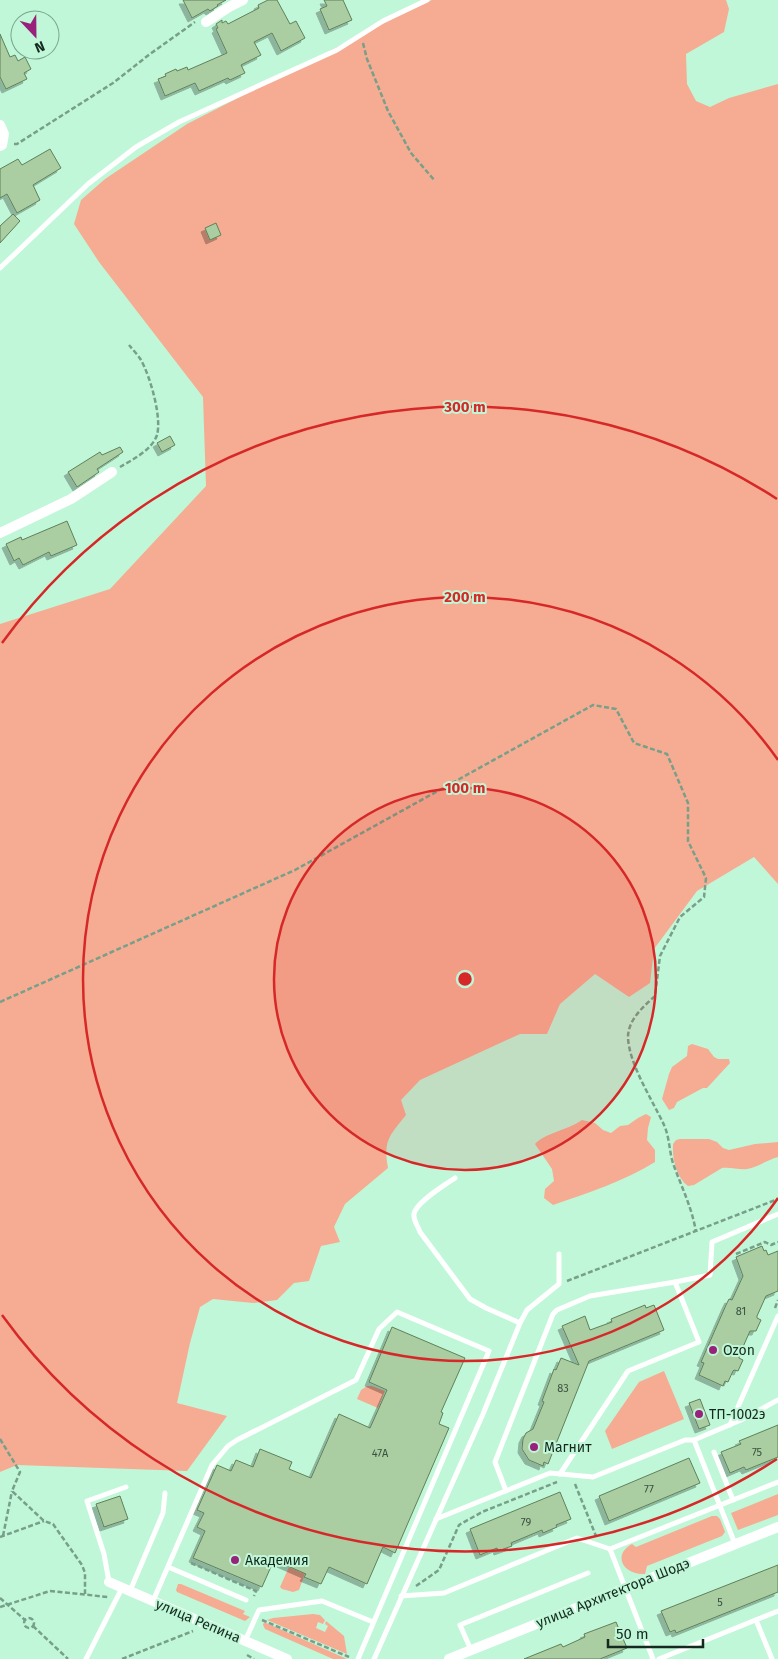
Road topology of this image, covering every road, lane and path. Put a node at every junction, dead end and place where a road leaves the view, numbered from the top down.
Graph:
1 (243, 0) edge
2 (427, 0) edge
3 (203, 21) joint
4 (363, 34) junction
5 (0, 125) edge
6 (1, 146) edge
7 (435, 182) dead end
8 (0, 268) edge
9 (129, 345) dead end
10 (112, 472) joint
11 (0, 534) edge
12 (0, 1002) edge
13 (455, 1178) dead end
14 (778, 1199) edge
15 (778, 1214) edge
16 (696, 1232) junction
17 (778, 1242) edge
18 (560, 1254) dead end
19 (736, 1254) dead end
20 (675, 1282) junction
21 (559, 1284) junction
22 (778, 1316) edge
23 (520, 1322) junction
24 (778, 1400) edge
25 (730, 1425) junction
26 (0, 1439) edge
27 (694, 1440) junction
28 (714, 1452) dead end
29 (560, 1474) junction
30 (778, 1482) edge
31 (566, 1483) dead end
32 (584, 1485) dead end
33 (126, 1487) dead end
34 (12, 1491) junction
35 (506, 1491) junction
36 (165, 1493) dead end
37 (734, 1500) junction
38 (720, 1506) junction
39 (436, 1519) junction
40 (44, 1521) junction
41 (778, 1528) edge
42 (1, 1537) edge
43 (735, 1544) junction
44 (600, 1546) junction
45 (610, 1549) junction
46 (168, 1567) junction
47 (588, 1573) dead end
48 (109, 1582) joint
49 (625, 1588) junction
50 (126, 1590) junction
51 (85, 1595) junction
52 (400, 1596) junction
53 (0, 1598) edge
54 (117, 1598) junction
55 (246, 1600) dead end
56 (153, 1602) junction
57 (8, 1604) junction
58 (0, 1607) edge
59 (778, 1611) edge
60 (25, 1620) junction
61 (756, 1620) junction
62 (373, 1622) junction
63 (207, 1625) junction
64 (32, 1626) junction
65 (245, 1641) junction
66 (471, 1650) junction
67 (280, 1658) edge
68 (68, 1659) edge
69 (86, 1659) edge
70 (122, 1659) edge
71 (358, 1659) edge
72 (374, 1659) edge
73 (449, 1659) edge
74 (653, 1659) edge
75 (659, 1659) edge
76 (772, 1659) edge

1 - 3 street
2 - 4 lane
3 - 6 path
4 - 7 path
4 - 8 lane
5 - 6 street
9 - 10 path
10 - 11 street
12 - 16 path
13 - 23 lane
14 - 16 path
15 - 20 lane
16 - 21 path
17 - 19 path
18 - 21 lane
20 - 29 lane
20 - 35 lane
21 - 23 lane
22 - 25 lane
23 - 39 lane
24 - 25 lane
25 - 27 lane
26 - 34 path
27 - 29 lane
27 - 38 lane
28 - 37 lane
29 - 35 lane
30 - 37 lane
31 - 52 path
32 - 44 path
33 - 48 lane
34 - 40 path
34 - 42 path
35 - 39 lane
36 - 50 lane
37 - 38 lane
38 - 43 lane
38 - 45 lane
39 - 52 lane
40 - 42 path
40 - 51 path
41 - 43 street, улица Архитектора Шодэ
43 - 49 street, улица Архитектора Шодэ
44 - 45 lane
44 - 52 lane
45 - 49 lane
46 - 55 lane
46 - 56 lane
46 - 62 lane
47 - 66 lane
48 - 50 street, улица Репина
49 - 66 street, улица Архитектора Шодэ
49 - 74 lane
50 - 54 lane
50 - 56 street, улица Репина
51 - 54 path
51 - 57 path
52 - 72 lane
53 - 57 path
54 - 69 lane
56 - 63 street, улица Репина
57 - 58 path
57 - 60 path
59 - 61 lane
60 - 64 path
60 - 64 path
61 - 75 lane
61 - 76 lane
62 - 65 lane
62 - 71 lane
63 - 65 street, улица Репина
63 - 70 path
64 - 68 path
65 - 67 street, улица Репина
66 - 73 street, улица Архитектора Шодэ

